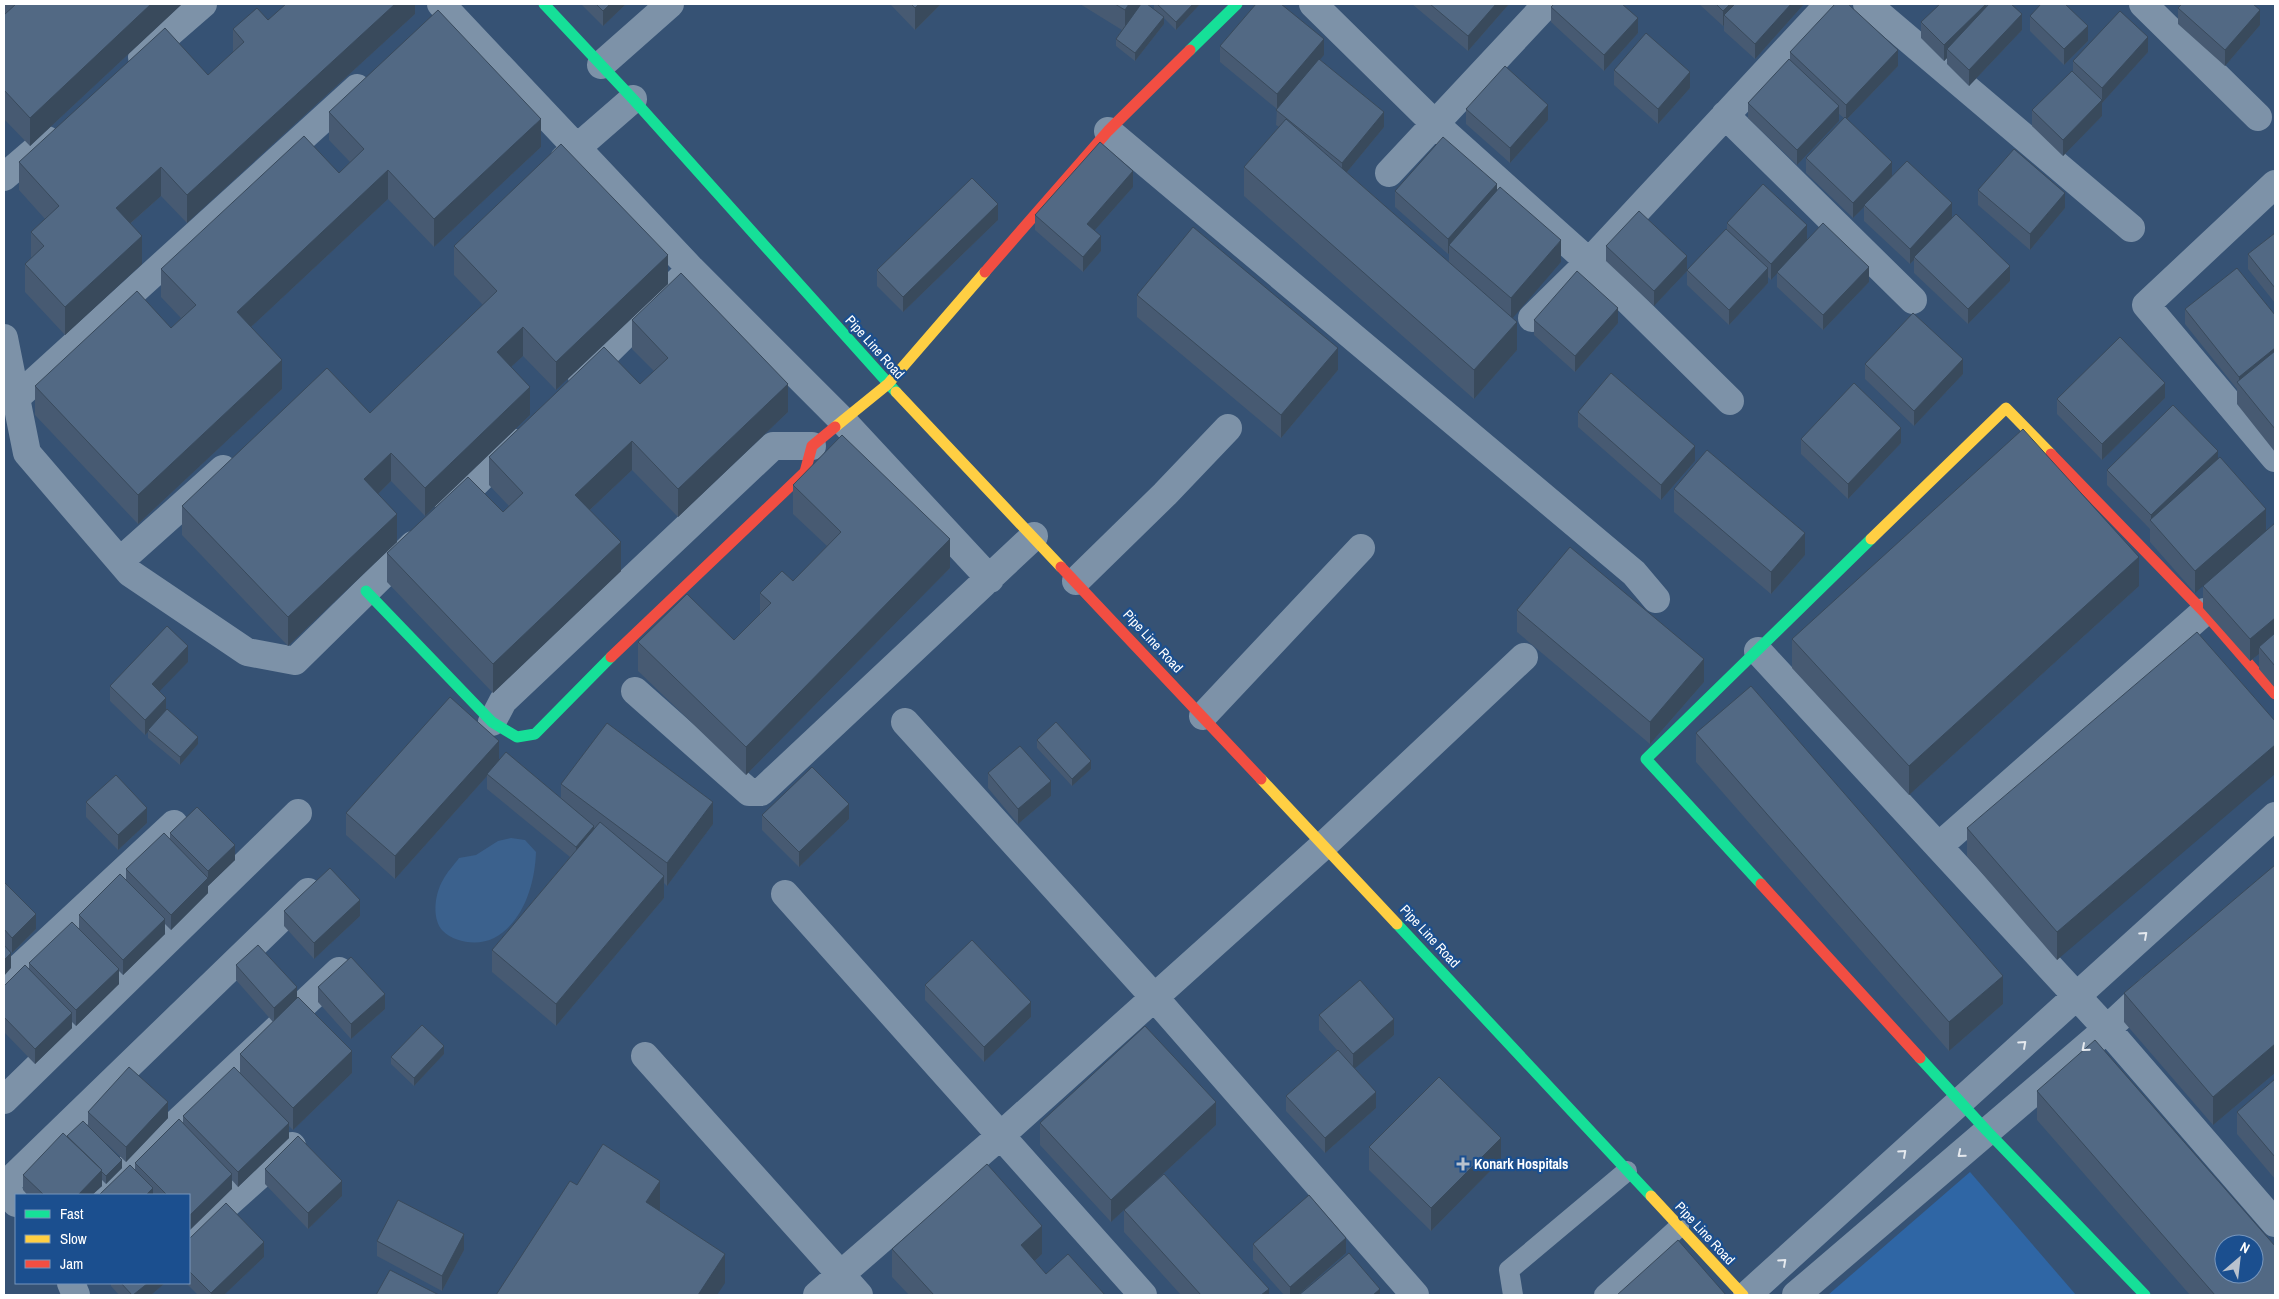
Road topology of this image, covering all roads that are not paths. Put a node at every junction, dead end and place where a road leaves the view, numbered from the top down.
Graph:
1 (202, 4) edge
2 (544, 4) edge
3 (670, 4) edge
4 (1237, 4) edge
5 (1313, 4) edge
6 (1547, 4) edge
7 (1829, 4) edge
8 (1867, 4) edge
9 (2143, 4) edge
10 (439, 11) edge
11 (601, 65) junction
12 (378, 69) edge
13 (122, 74) edge
14 (633, 99) junction
15 (1725, 115) junction
16 (2258, 117) dead end
17 (1434, 123) junction
18 (63, 126) edge
19 (1108, 131) junction
20 (577, 148) junction
21 (1389, 173) dead end
22 (547, 174) edge
23 (4, 177) edge
24 (2275, 184) edge
25 (2131, 228) dead end
26 (1589, 262) junction
27 (691, 269) junction
28 (1913, 300) dead end
29 (1532, 318) dead end
30 (4, 338) edge
31 (888, 384) junction
32 (564, 395) edge
33 (16, 398) junction
34 (1730, 401) dead end
35 (843, 421) junction
36 (536, 423) edge
37 (1228, 428) dead end
38 (812, 446) junction
39 (238, 455) edge
40 (2275, 458) edge
41 (1034, 536) junction
42 (1361, 548) dead end
43 (120, 561) junction
44 (990, 579) junction
45 (1076, 581) junction
46 (366, 591) junction
47 (1656, 599) dead end
48 (2204, 612) junction
49 (1758, 651) junction
50 (1524, 656) dead end
51 (634, 691) dead end
52 (2275, 694) edge
53 (1203, 716) junction
54 (492, 722) junction
55 (905, 722) dead end
56 (298, 813) dead end
57 (2275, 816) edge
58 (174, 824) dead end
59 (1324, 845) junction
60 (1939, 846) junction
61 (308, 892) edge
62 (785, 894) dead end
63 (339, 971) edge
64 (2166, 974) edge
65 (4, 982) edge
66 (2077, 996) junction
67 (1154, 997) junction
68 (2107, 1029) junction
69 (645, 1056) dead end
70 (4, 1100) edge
71 (1960, 1102) junction
72 (1987, 1131) junction
73 (999, 1137) junction
74 (298, 1141) edge
75 (1627, 1171) junction
76 (101, 1194) edge
77 (15, 1202) edge
78 (2275, 1223) edge
79 (1679, 1227) junction
80 (190, 1237) edge
81 (841, 1274) junction
82 (817, 1295) edge
83 (859, 1295) edge
84 (1143, 1295) edge
85 (1415, 1295) edge
86 (1512, 1295) edge
87 (1604, 1295) edge
88 (1745, 1295) edge
89 (1796, 1295) edge
90 (2145, 1295) edge

1 - 13 street
2 - 11 street, Pipe Line Road
3 - 11 street
4 - 19 street
5 - 17 street
6 - 17 street
7 - 15 street
8 - 25 street
9 - 16 street
10 - 20 street
11 - 14 street, Pipe Line Road
12 - 33 street
14 - 20 street
14 - 31 street, Pipe Line Road
15 - 26 street
15 - 28 street
17 - 21 street
17 - 26 street
18 - 23 street
19 - 31 street
19 - 47 street
20 - 22 street
20 - 27 street
24 - 40 street
26 - 29 street
26 - 34 street
27 - 32 street
27 - 35 street
30 - 33 street
31 - 35 street
31 - 41 street, Pipe Line Road
33 - 43 street
35 - 38 street
35 - 44 street
36 - 46 street
37 - 45 street
38 - 54 street
38 - 54 street
39 - 43 street
41 - 44 street
41 - 45 street, Pipe Line Road
42 - 53 street
43 - 46 street
44 - 51 street
45 - 53 street, Pipe Line Road
46 - 54 street
48 - 49 street
48 - 52 street
48 - 60 street
49 - 60 street
49 - 71 street
50 - 59 street
53 - 59 street, Pipe Line Road
55 - 67 street
56 - 70 street
66 -> 57 street
58 - 65 street
59 - 67 street
59 - 75 street, Pipe Line Road
60 - 66 street
61 - 77 street
62 - 73 street
63 - 76 street
64 - 68 street
66 - 68 street
71 -> 66 street
67 - 73 street
67 - 85 street
68 -> 72 street
68 - 78 street
69 - 81 street
71 - 72 street
88 -> 71 street
72 -> 89 street
72 - 90 street
73 - 81 street
73 - 84 street
74 - 80 street
75 - 79 street, Pipe Line Road
75 - 86 lane
79 - 87 lane
79 - 88 street, Pipe Line Road
81 - 82 street
81 - 83 street

